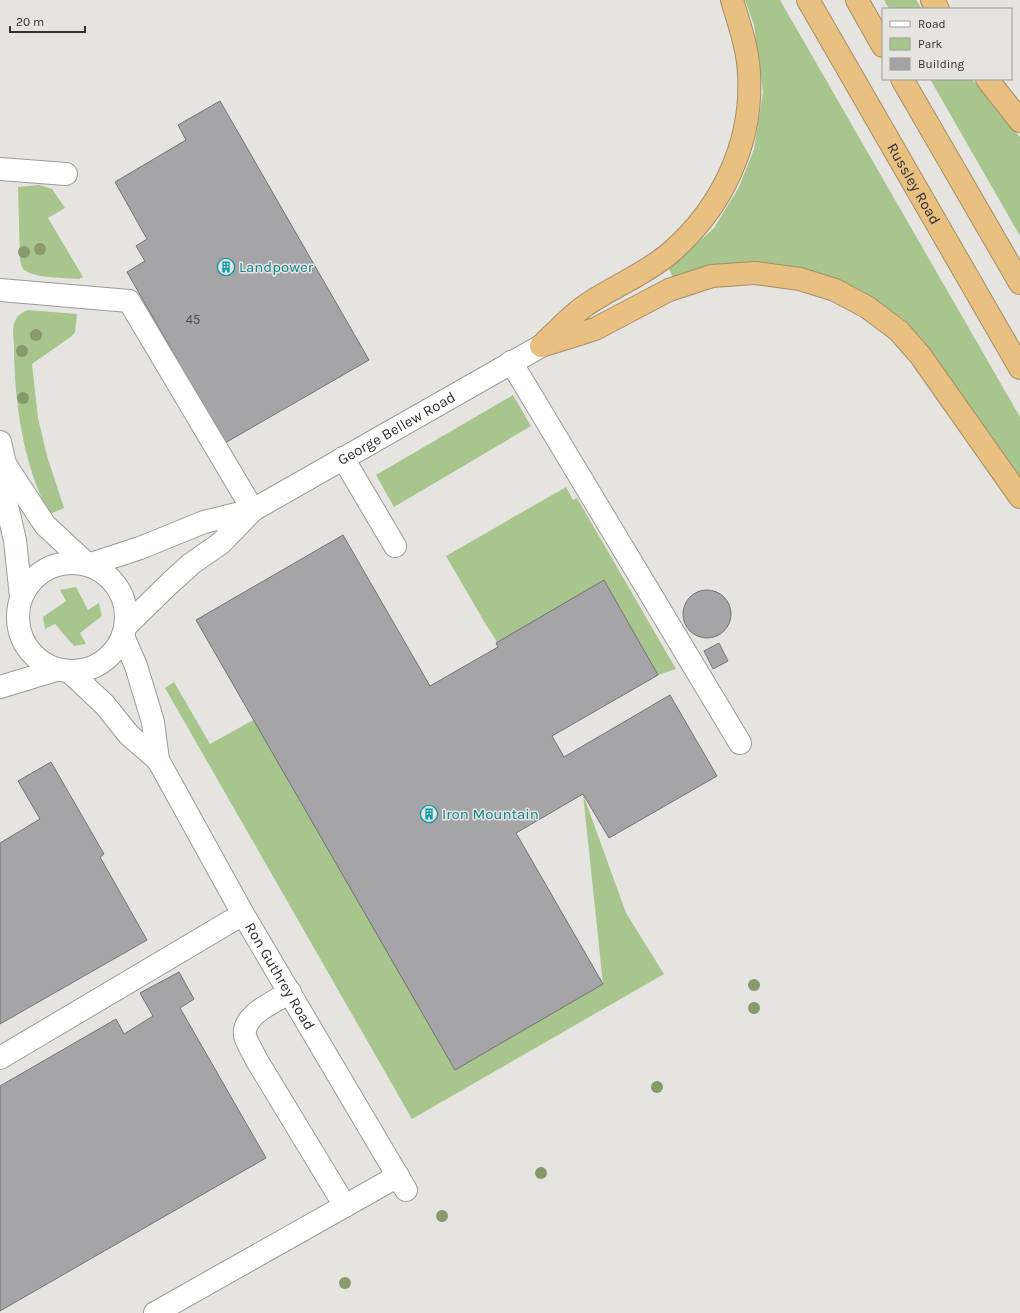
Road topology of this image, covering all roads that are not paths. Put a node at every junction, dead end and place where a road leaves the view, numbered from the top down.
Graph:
1 (732, 0) edge
2 (808, 0) edge
3 (857, 0) edge
4 (882, 44) edge
5 (903, 80) edge
6 (988, 80) edge
7 (1020, 121) edge
8 (0, 169) edge
9 (66, 174) dead end
10 (1020, 283) edge
11 (0, 290) edge
12 (541, 346) junction
13 (511, 362) junction
14 (1020, 368) edge
15 (0, 442) edge
16 (343, 458) junction
17 (5, 464) junction
18 (1020, 497) edge
19 (253, 510) junction
20 (395, 546) dead end
21 (88, 565) junction
22 (19, 606) junction
23 (0, 628) edge
24 (124, 631) junction
25 (63, 671) junction
26 (0, 687) edge
27 (740, 742) dead end
28 (158, 760) junction
29 (243, 914) junction
30 (290, 992) junction
31 (0, 1058) edge
32 (345, 1206) junction
33 (155, 1313) edge

1 - 12 highway
2 - 14 highway, Russley Road
3 - 4 highway
5 - 10 highway
6 - 7 highway
8 - 9 street
11 - 19 street
12 - 13 street, George Bellew Road
12 - 18 highway
13 - 16 street, George Bellew Road
13 - 27 street
15 - 17 street
16 - 19 street, George Bellew Road
16 - 20 street
17 - 21 street
17 - 22 street
19 - 21 street, George Bellew Road
19 - 24 street, George Bellew Road
21 - 22 street
21 - 24 street
22 - 23 street
22 - 25 street
24 - 25 street
24 - 28 street, Ron Guthrey Road
25 - 26 street
25 - 28 street, Ron Guthrey Road
28 - 29 street, Ron Guthrey Road
29 - 30 street, Ron Guthrey Road
29 - 31 street
30 - 32 street
30 - 32 street, Ron Guthrey Road
32 - 33 street

